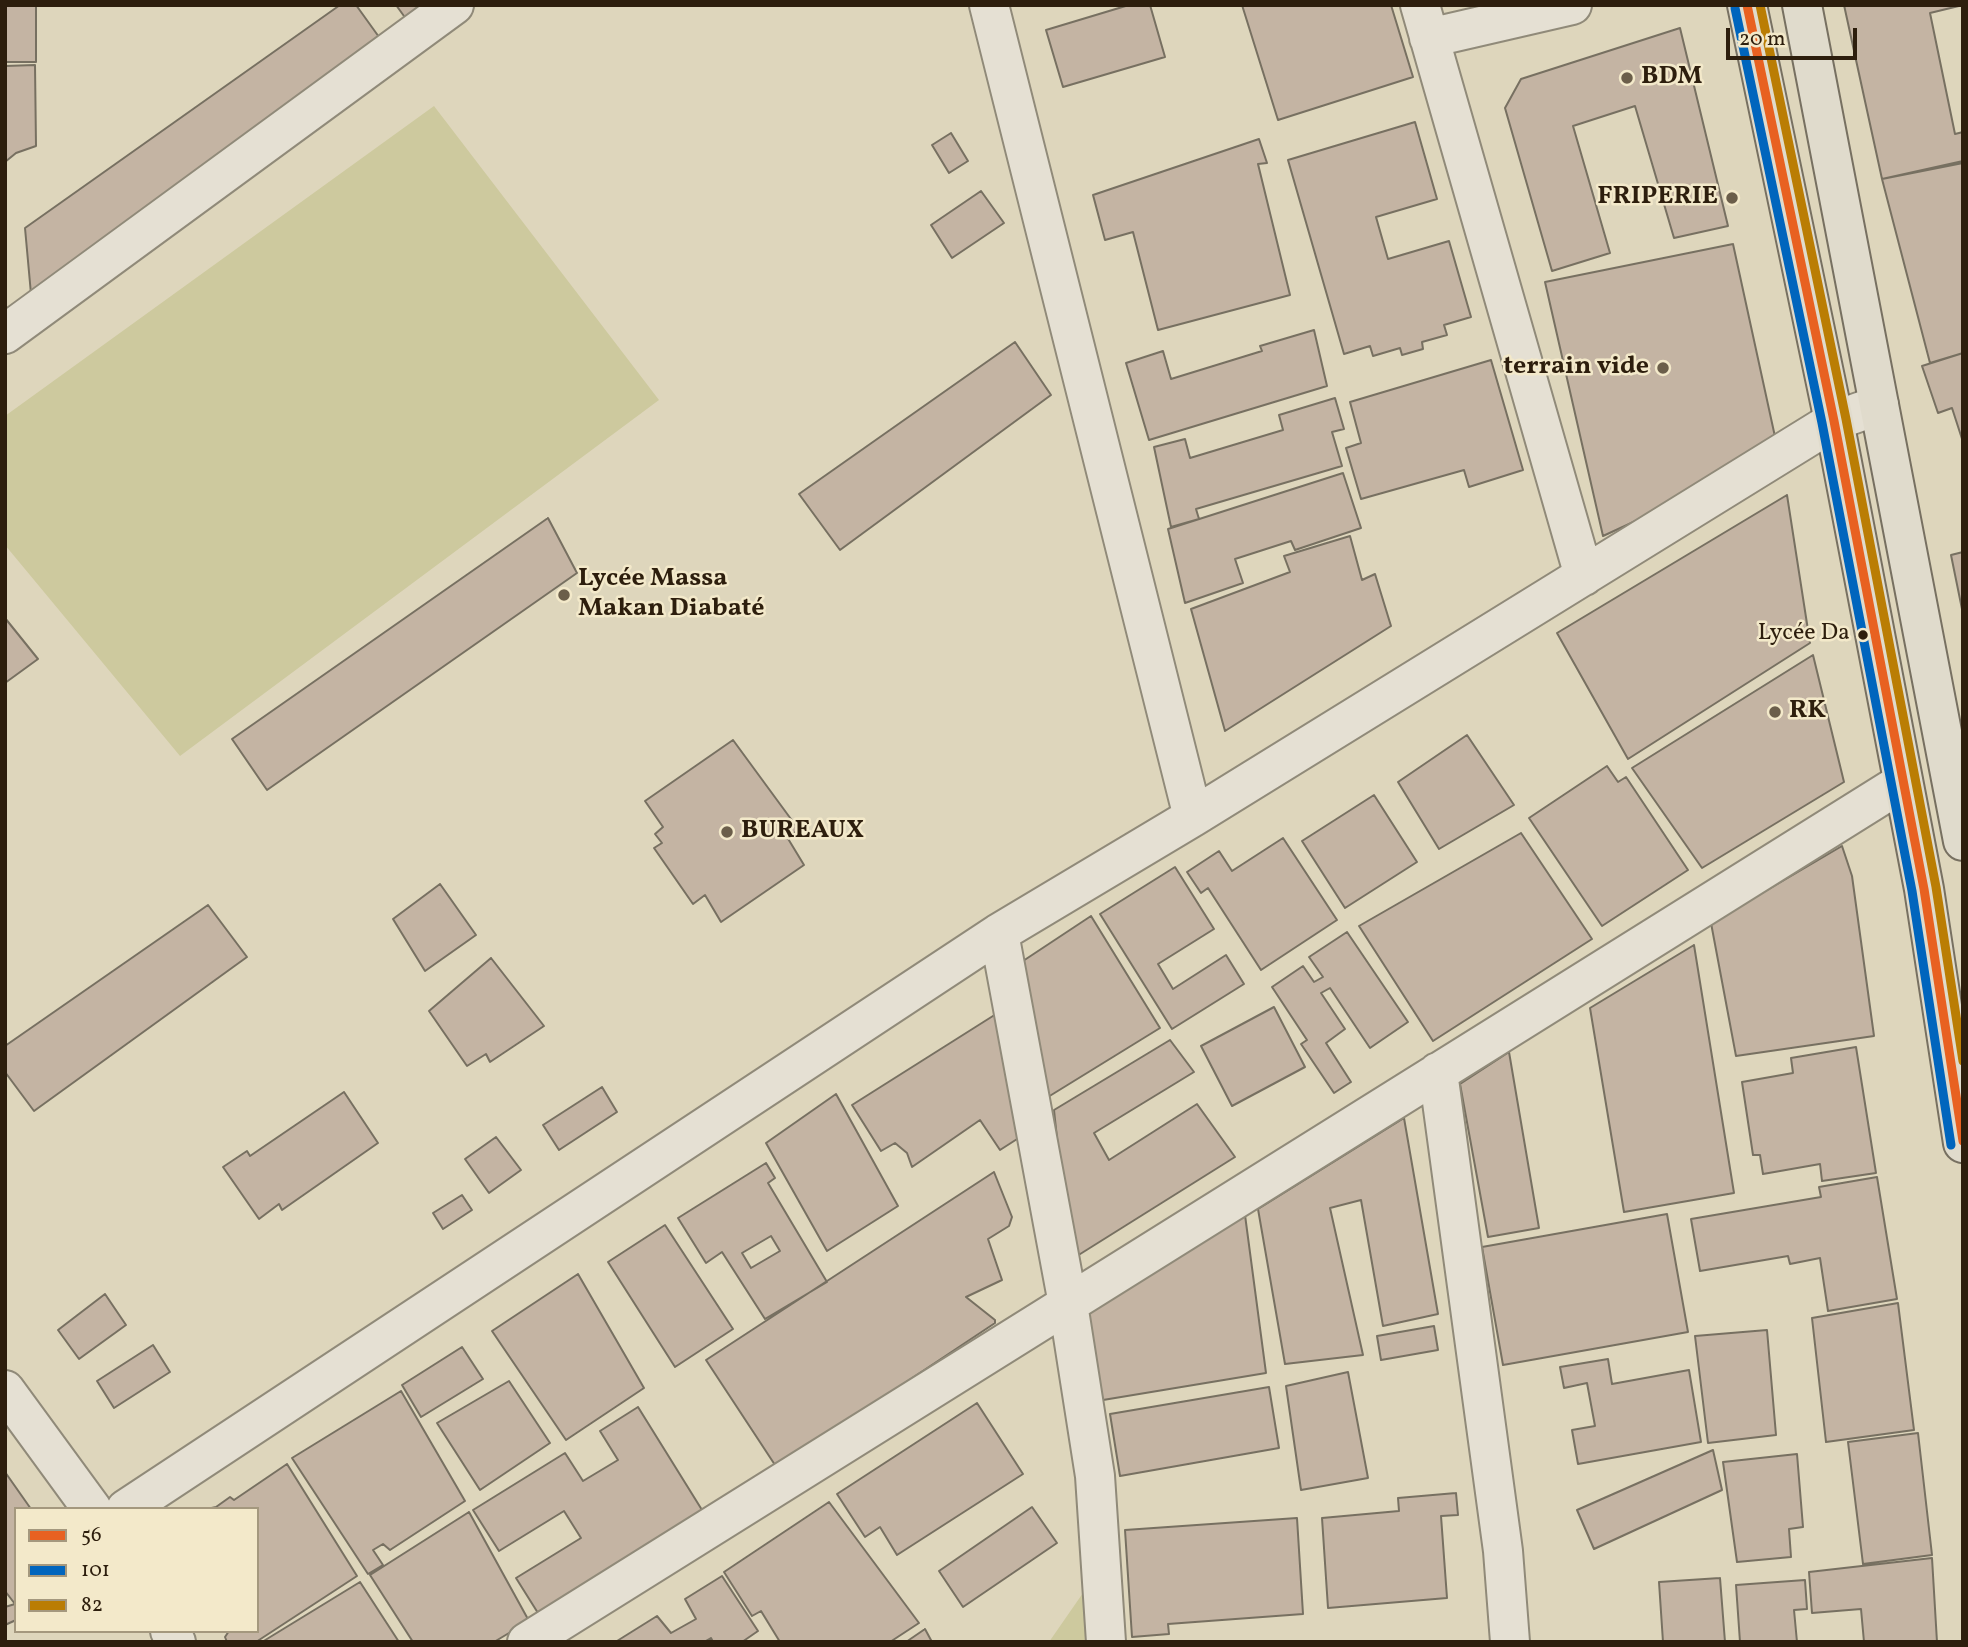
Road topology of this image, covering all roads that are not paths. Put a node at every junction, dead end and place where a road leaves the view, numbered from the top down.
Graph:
1 (454, 5) edge
2 (989, 5) edge
3 (1572, 5) edge
4 (1747, 5) edge
5 (1802, 5) edge
6 (1424, 22) edge
7 (5, 334) edge
8 (1879, 405) junction
9 (1834, 421) junction
10 (1584, 576) junction
11 (1903, 782) junction
12 (1193, 817) junction
13 (1963, 841) edge
14 (999, 933) junction
15 (1438, 1072) junction
16 (1963, 1143) edge
17 (1068, 1304) junction
18 (5, 1390) edge
19 (91, 1507) edge
20 (129, 1507) edge
21 (569, 1631) edge
22 (527, 1642) edge
23 (1105, 1642) edge
24 (1510, 1642) edge

1 - 7 street
2 - 12 street
3 - 6 street
4 - 9 main road
5 - 8 main road
6 - 10 street
8 - 9 street
8 - 13 main road
9 - 10 street
9 - 11 main road
10 - 12 street
11 - 15 street
11 - 16 main road
12 - 14 street
14 - 17 street
14 - 20 street
15 - 17 street
15 - 24 street
17 - 21 street
17 - 23 street
18 - 19 street
21 - 22 street

